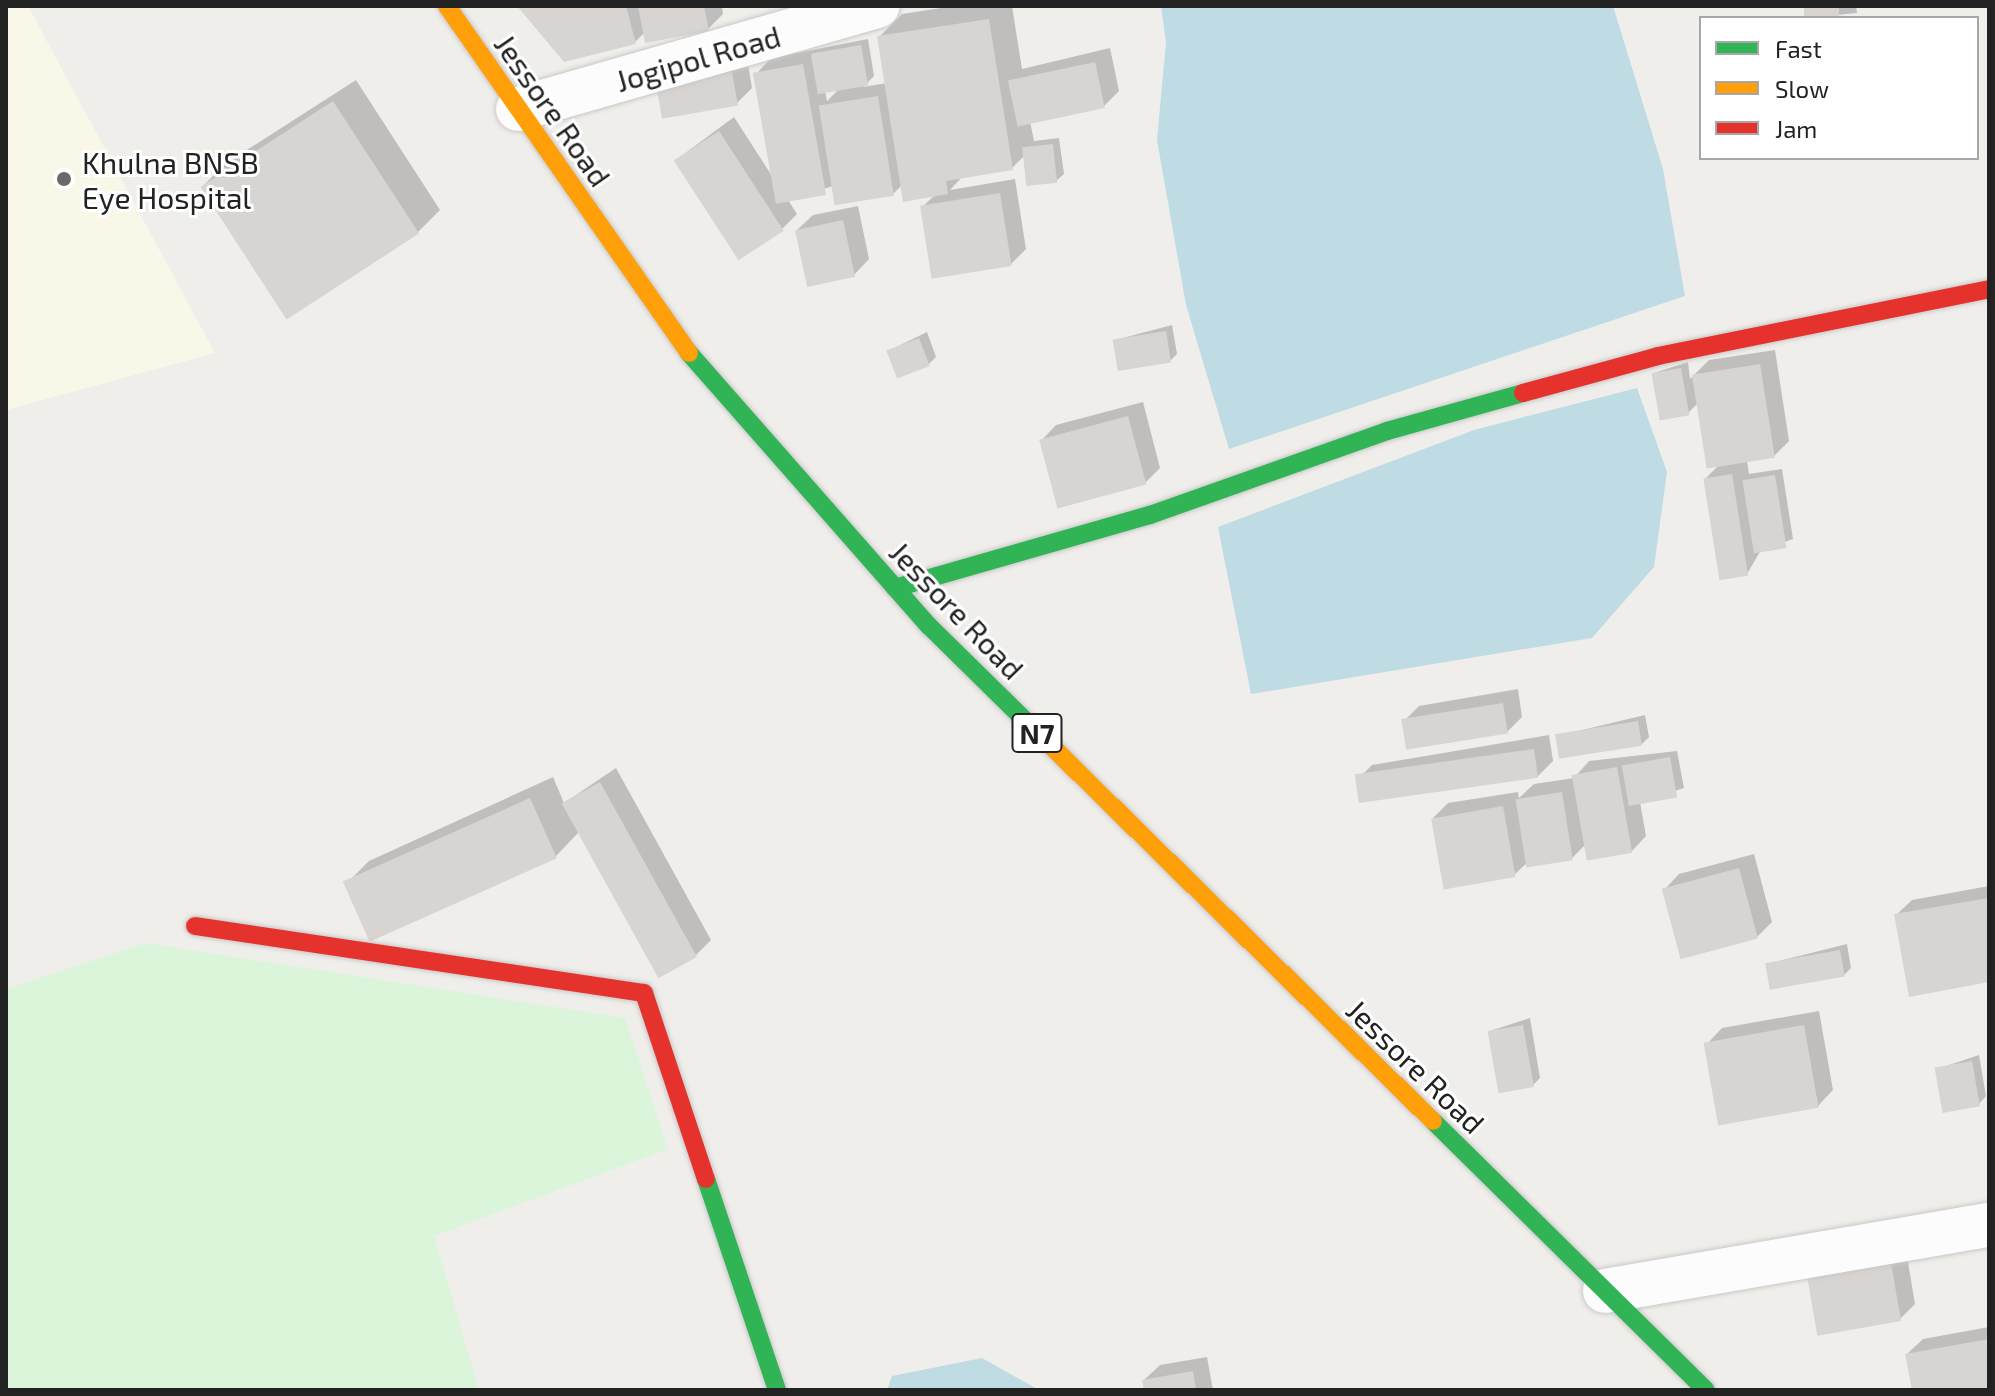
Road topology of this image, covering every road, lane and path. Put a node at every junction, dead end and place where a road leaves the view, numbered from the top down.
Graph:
1 (447, 6) edge
2 (878, 6) edge
3 (518, 109) junction
4 (1989, 289) edge
5 (895, 588) junction
6 (195, 926) dead end
7 (1989, 1225) edge
8 (1605, 1291) junction
9 (777, 1390) edge
10 (1706, 1390) edge

1 - 3 main road, Jessore Road / N7
2 - 3 street, Jogipol Road
3 - 5 main road, Jessore Road / N7
4 - 5 main road
5 - 8 main road, Jessore Road / N7
6 - 9 main road
7 - 8 street
8 - 10 main road, Jessore Road / N7

